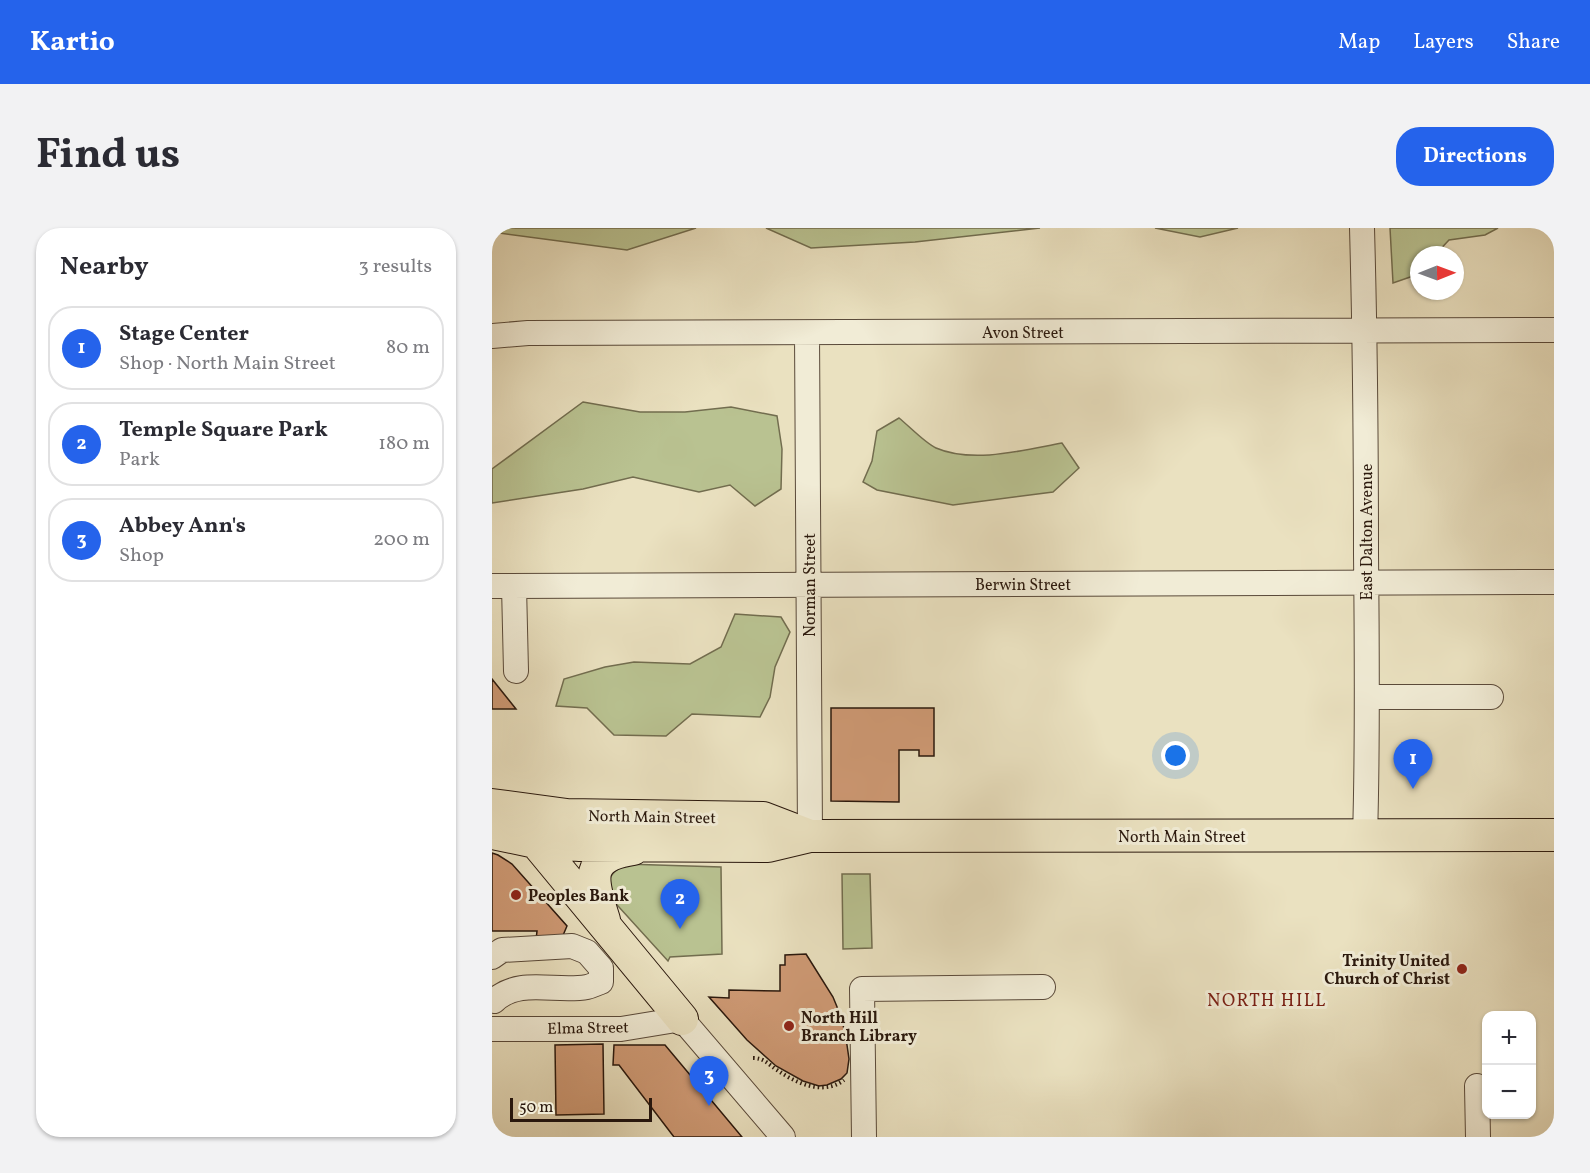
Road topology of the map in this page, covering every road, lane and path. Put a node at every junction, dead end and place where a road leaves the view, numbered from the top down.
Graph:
1 (1362, 228) edge
2 (1554, 330) edge
3 (1365, 331) junction
4 (807, 333) junction
5 (492, 336) edge
6 (1367, 582) junction
7 (1554, 582) edge
8 (503, 586) edge
9 (809, 586) junction
10 (516, 671) dead end
11 (1491, 697) dead end
12 (1367, 698) junction
13 (496, 809) edge
14 (1554, 835) edge
15 (810, 836) junction
16 (1365, 836) junction
17 (536, 842) junction
18 (661, 845) junction
19 (606, 926) junction
20 (492, 957) edge
21 (1043, 987) dead end
22 (493, 999) edge
23 (682, 1019) junction
24 (494, 1029) edge
25 (753, 1058) dead end
26 (847, 1078) dead end
27 (1477, 1086) dead end
28 (783, 1137) edge
29 (864, 1137) edge
30 (1478, 1137) edge

1 - 3 street, East Dalton Avenue
2 - 3 street, Avon Street
3 - 4 street, Avon Street
3 - 6 street, East Dalton Avenue
4 - 5 street, Avon Street
4 - 9 street, Norman Street
6 - 7 street, Berwin Street
6 - 9 street, Berwin Street
6 - 12 street, East Dalton Avenue
8 - 9 street, Berwin Street
8 - 10 street
9 - 15 street, Norman Street
11 - 12 street
12 - 16 street, East Dalton Avenue
13 - 15 main road, North Main Street
13 - 17 main road
14 - 16 main road, North Main Street
15 - 16 main road, North Main Street
15 - 18 main road, North Main Street
17 - 18 main road, North Main Street
17 - 19 main road
18 - 19 main road
19 - 23 main road
20 - 22 street
21 - 29 street
22 - 24 street
23 - 24 street, Elma Street
23 - 28 street
25 - 26 path
27 - 30 street

